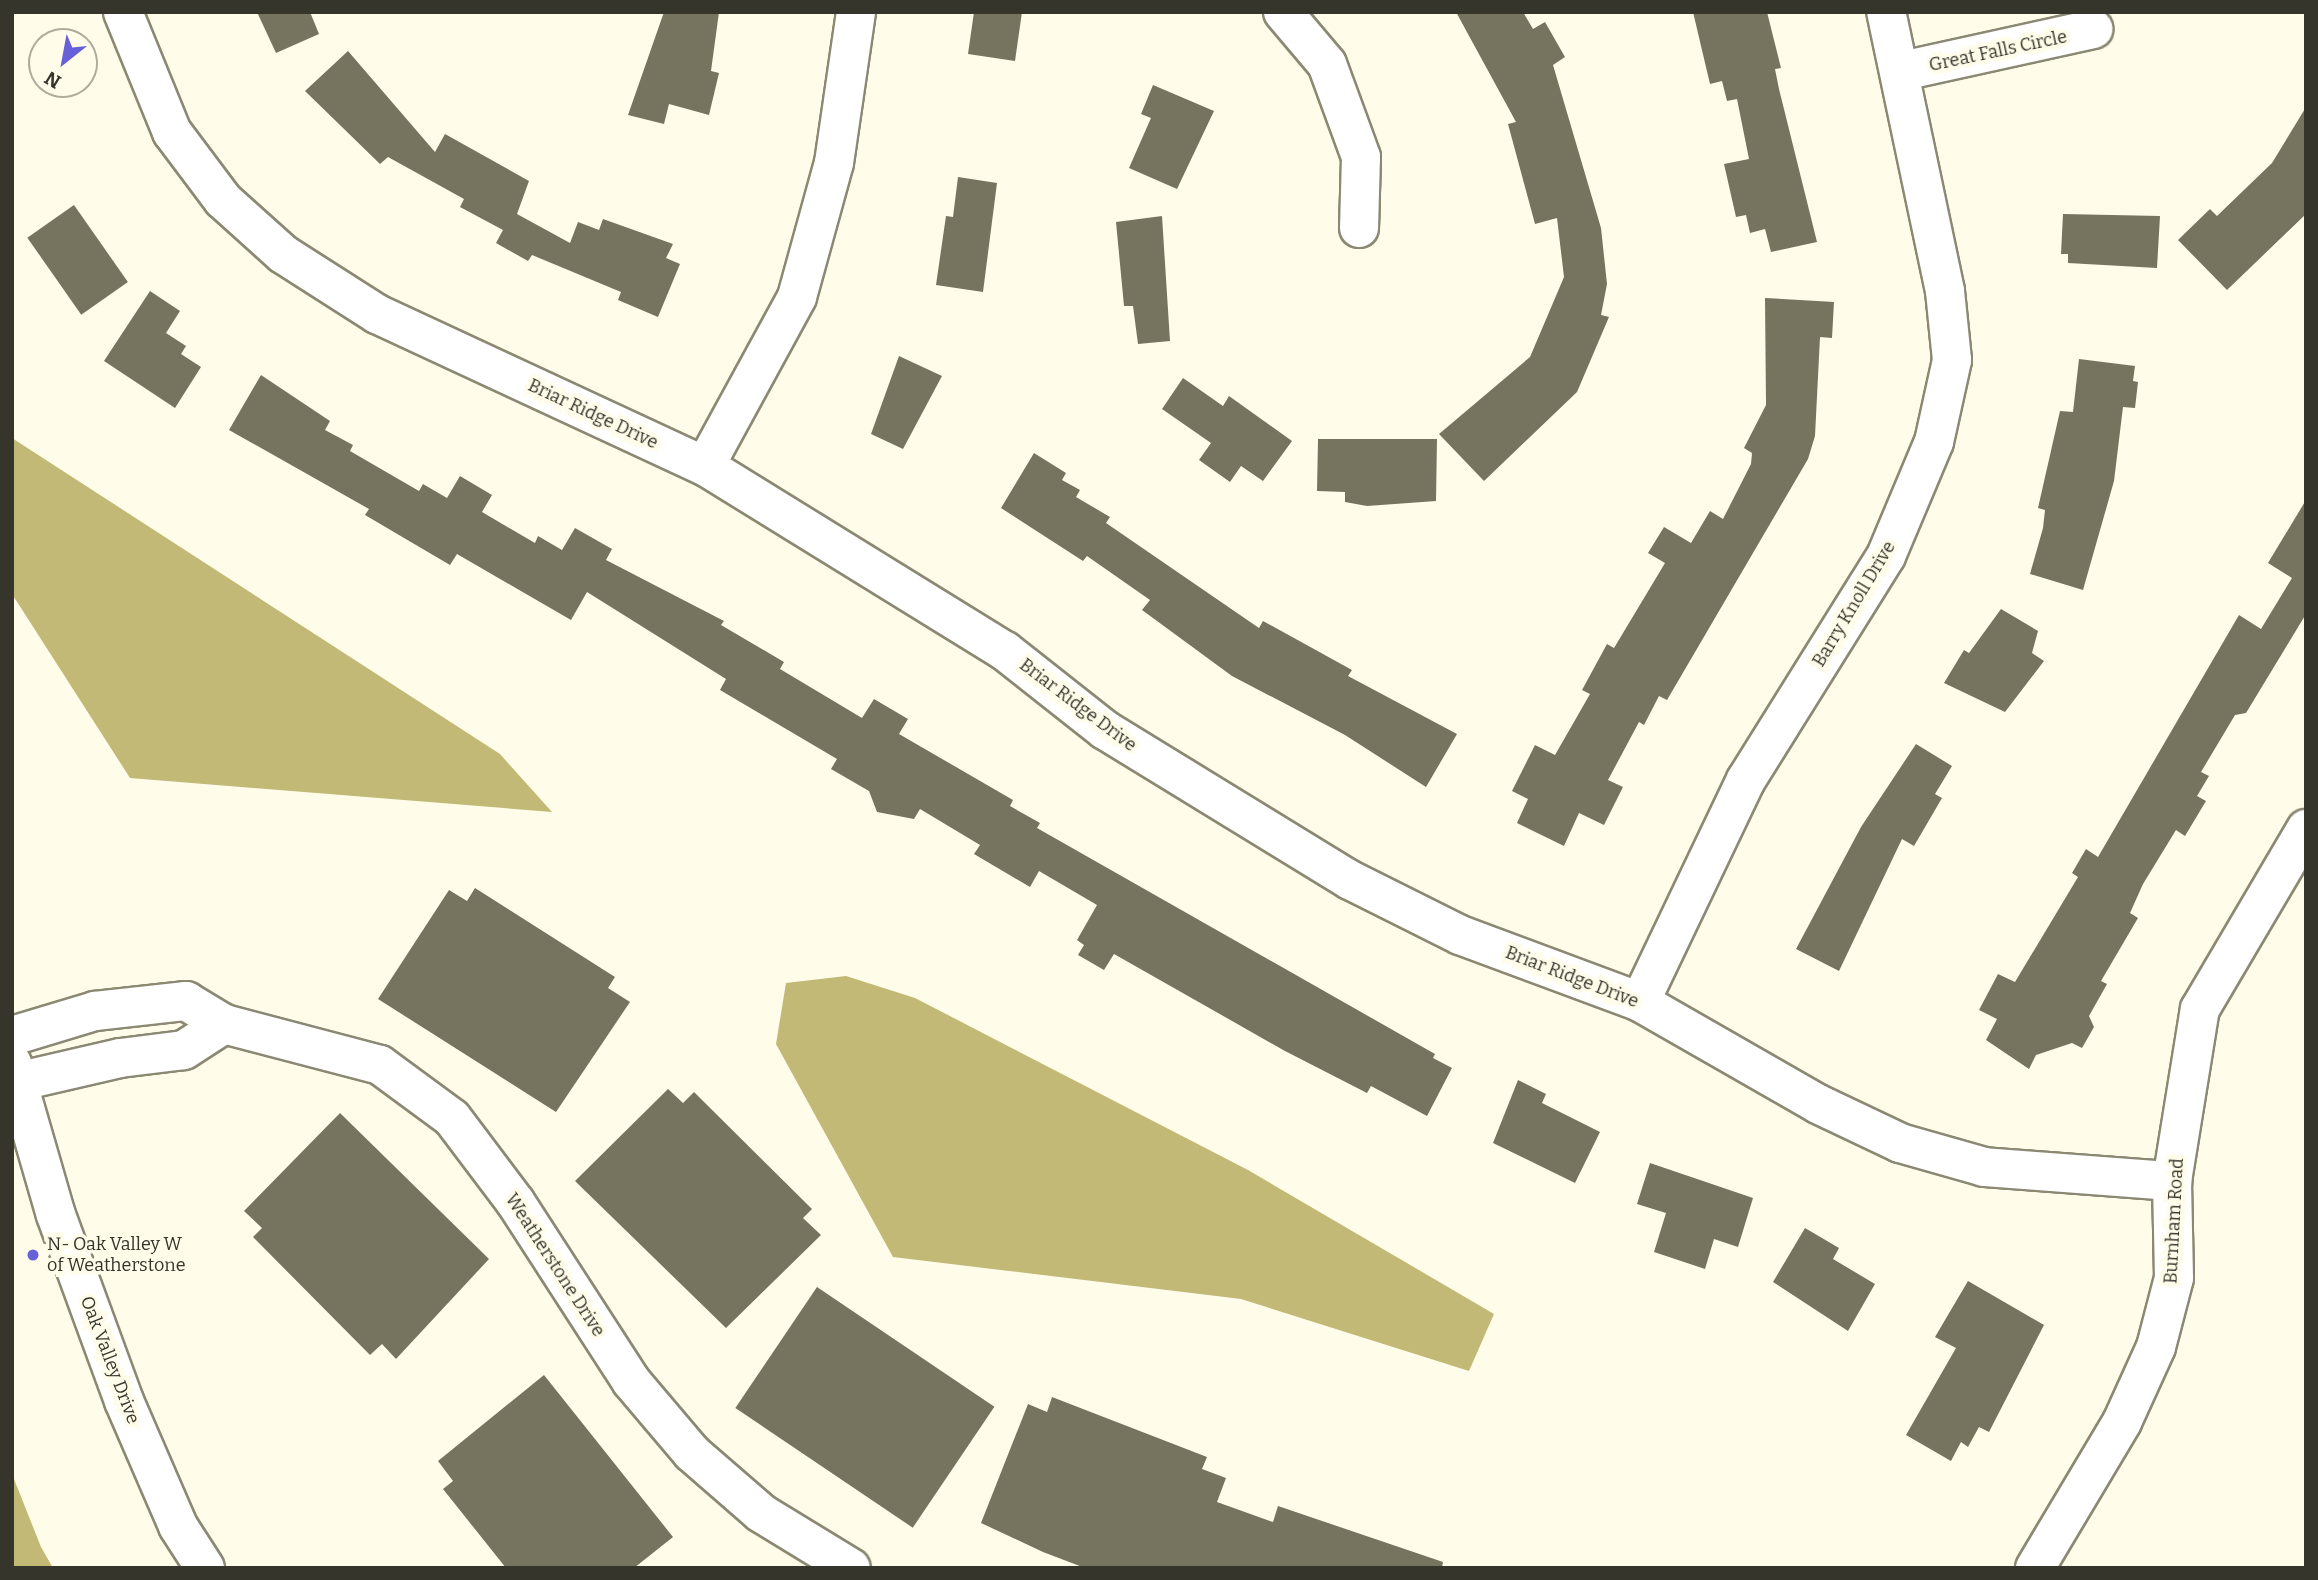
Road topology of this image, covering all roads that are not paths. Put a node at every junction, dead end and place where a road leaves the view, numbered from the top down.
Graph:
1 (123, 12) edge
2 (856, 12) edge
3 (1283, 12) edge
4 (1886, 12) edge
5 (2093, 29) dead end
6 (1902, 71) junction
7 (1359, 228) dead end
8 (705, 466) junction
9 (2306, 830) edge
10 (1640, 1002) junction
11 (224, 1024) junction
12 (12, 1036) edge
13 (14, 1076) edge
14 (2172, 1181) junction
15 (205, 1568) edge
16 (851, 1568) edge
17 (2035, 1568) edge

1 - 8 street, Briar Ridge Drive
2 - 8 street
3 - 7 street
4 - 6 street, Barry Knoll Drive
5 - 6 street, Great Falls Circle
6 - 10 street, Barry Knoll Drive
8 - 10 street, Briar Ridge Drive
9 - 14 street, Burnham Road
10 - 14 street, Briar Ridge Drive
11 - 12 street, Weatherstone Drive
11 - 13 street
11 - 16 street, Weatherstone Drive
13 - 15 street, Oak Valley Drive
14 - 17 street, Burnham Road

